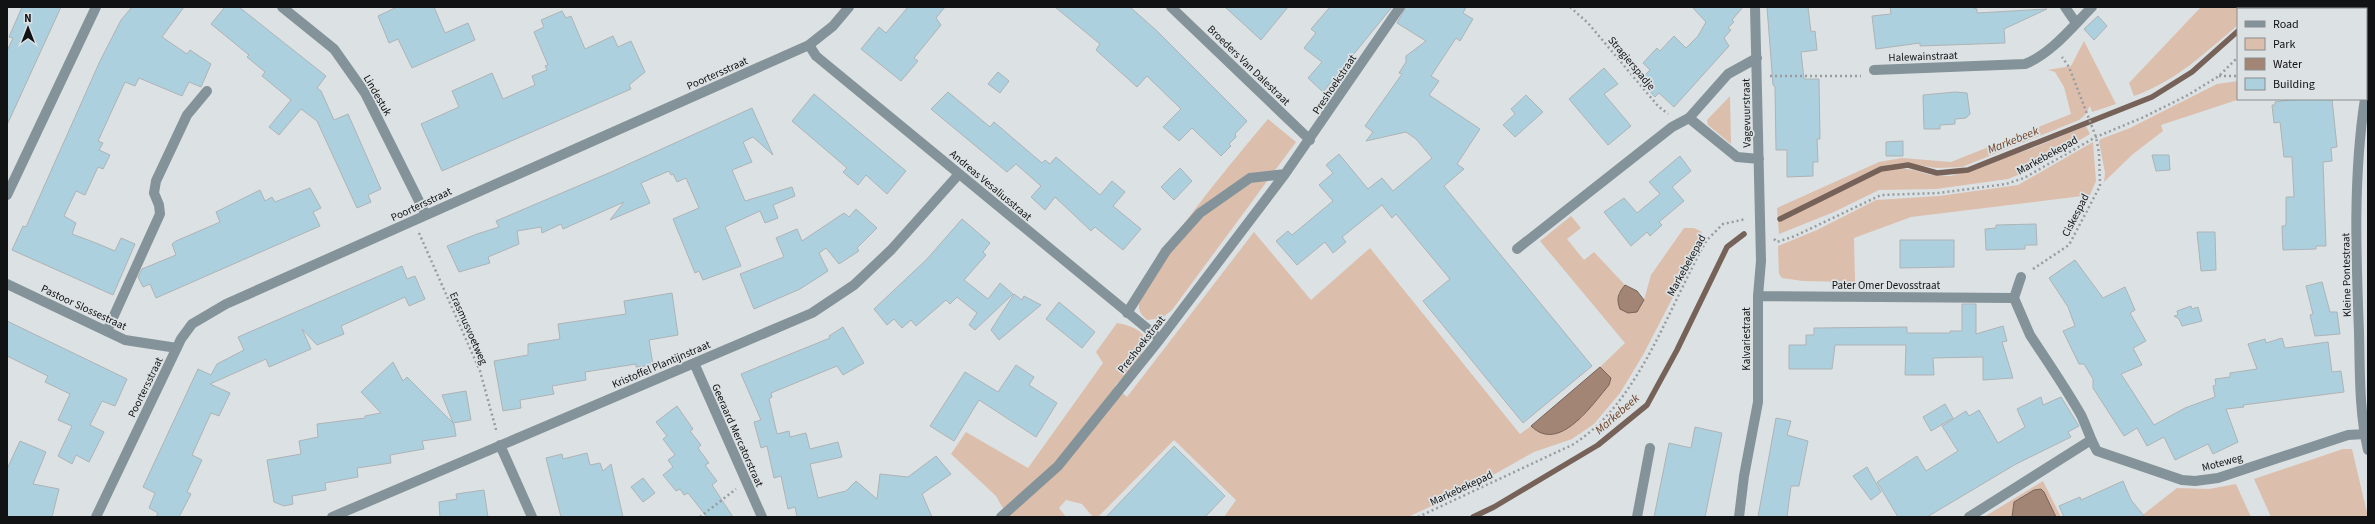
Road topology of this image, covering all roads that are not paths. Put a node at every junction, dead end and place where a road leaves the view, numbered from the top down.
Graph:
1 (96, 7) edge
2 (282, 7) edge
3 (849, 7) edge
4 (1171, 7) edge
5 (1400, 7) edge
6 (1755, 7) edge
7 (2065, 7) edge
8 (2092, 7) edge
9 (2076, 23) junction
10 (809, 45) junction
11 (1758, 58) junction
12 (1874, 70) road end
13 (207, 91) dead end
14 (2365, 100) edge
15 (1689, 118) junction
16 (1310, 140) junction
17 (1759, 159) junction
18 (959, 174) junction
19 (1285, 174) junction
20 (7, 195) edge
21 (426, 215) junction
22 (1517, 250) dead end
23 (2022, 277) road end
24 (7, 284) edge
25 (1758, 296) junction
26 (2014, 298) junction
27 (1127, 313) junction
28 (107, 331) junction
29 (1160, 340) junction
30 (177, 348) junction
31 (694, 363) junction
32 (2364, 434) junction
33 (2091, 440) junction
34 (500, 445) junction
35 (1650, 448) dead end
36 (2368, 450) edge
37 (96, 517) edge
38 (332, 517) edge
39 (532, 517) edge
40 (762, 517) edge
41 (1001, 517) edge
42 (1637, 517) edge
43 (1740, 517) edge
44 (1968, 517) edge

1 - 20 street
2 - 21 street, Lindestuk
3 - 10 street, Poortersstraat
4 - 16 street, Broeders Van Dalestraat
5 - 16 street, Preshoekstraat
6 - 11 street, Vagevuurstraat
7 - 9 street
8 - 9 street, Halewainstraat
9 - 12 street, Halewainstraat
10 - 18 street, Andreas Vesaliusstraat
10 - 21 street, Poortersstraat
11 - 15 street, Vagevuurstraat
11 - 17 street, Vagevuurstraat
13 - 28 street
14 - 32 street, Kleine Pontestraat
15 - 17 street, Vagevuurstraat
15 - 22 street
16 - 19 street, Preshoekstraat
17 - 25 street, Kalvariestraat
18 - 27 street, Andreas Vesaliusstraat
18 - 31 street, Kristoffel Plantijnstraat
19 - 27 street
19 - 29 street, Preshoekstraat
21 - 30 street, Poortersstraat
23 - 26 street
24 - 28 street, Pastoor Slossestraat
25 - 26 street, Pater Omer Devosstraat
25 - 43 street, Kalvariestraat
26 - 33 street, Moteweg
27 - 29 street, Andreas Vesaliusstraat
28 - 30 street, Pastoor Slossestraat
29 - 41 street, Preshoekstraat
30 - 37 street, Poortersstraat
31 - 34 street, Kristoffel Plantijnstraat
31 - 40 street, Geeraard Mercatorstraat
32 - 33 street, Moteweg
32 - 36 street, Kleine Pontestraat
33 - 44 street
34 - 38 street, Kristoffel Plantijnstraat
34 - 39 street
35 - 42 street

